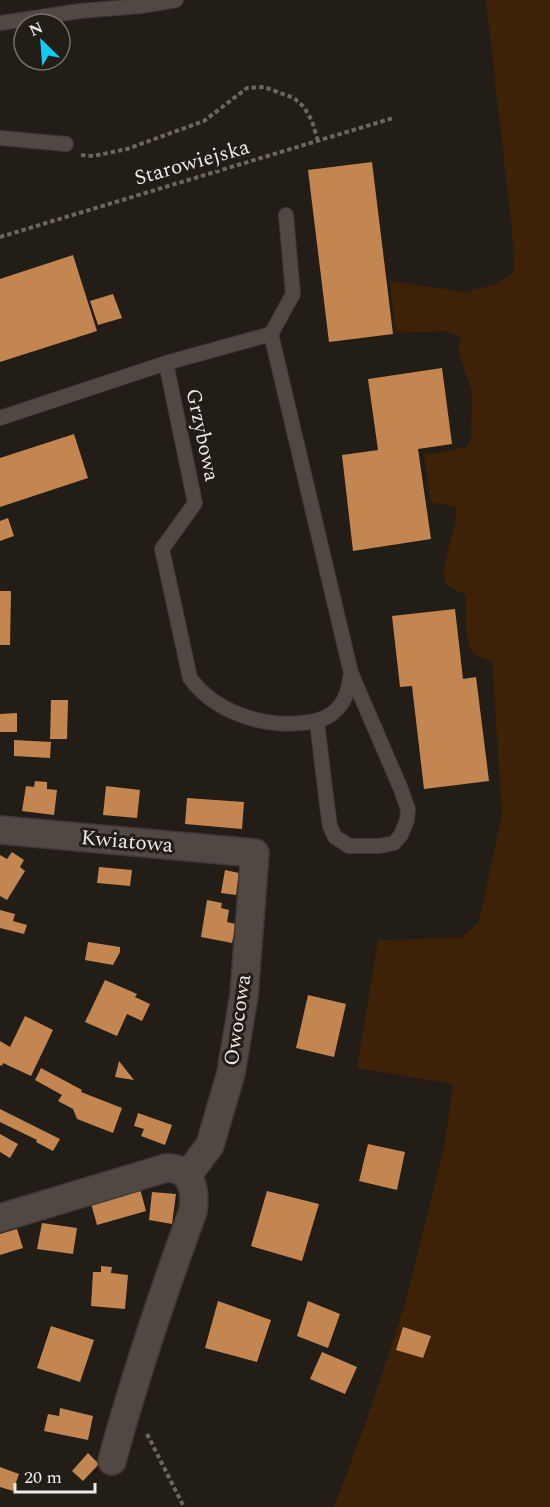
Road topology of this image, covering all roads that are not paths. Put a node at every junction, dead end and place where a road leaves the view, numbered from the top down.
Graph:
1 (176, 0) edge
2 (80, 6) edge
3 (0, 23) edge
4 (0, 138) edge
5 (66, 144) road end
6 (286, 215) dead end
7 (272, 334) junction
8 (166, 363) junction
9 (0, 418) edge
10 (351, 673) junction
11 (317, 722) junction
12 (0, 830) edge
13 (255, 853) joint
14 (187, 1176) junction
15 (0, 1218) edge
16 (112, 1461) dead end

1 - 2 lane
2 - 3 lane
4 - 5 lane
6 - 7 lane
7 - 8 lane
7 - 10 lane
8 - 9 lane
8 - 11 lane, Grzybowa
10 - 11 lane
10 - 11 lane
12 - 13 street, Kwiatowa
13 - 14 street, Owocowa
14 - 15 street
14 - 16 street

